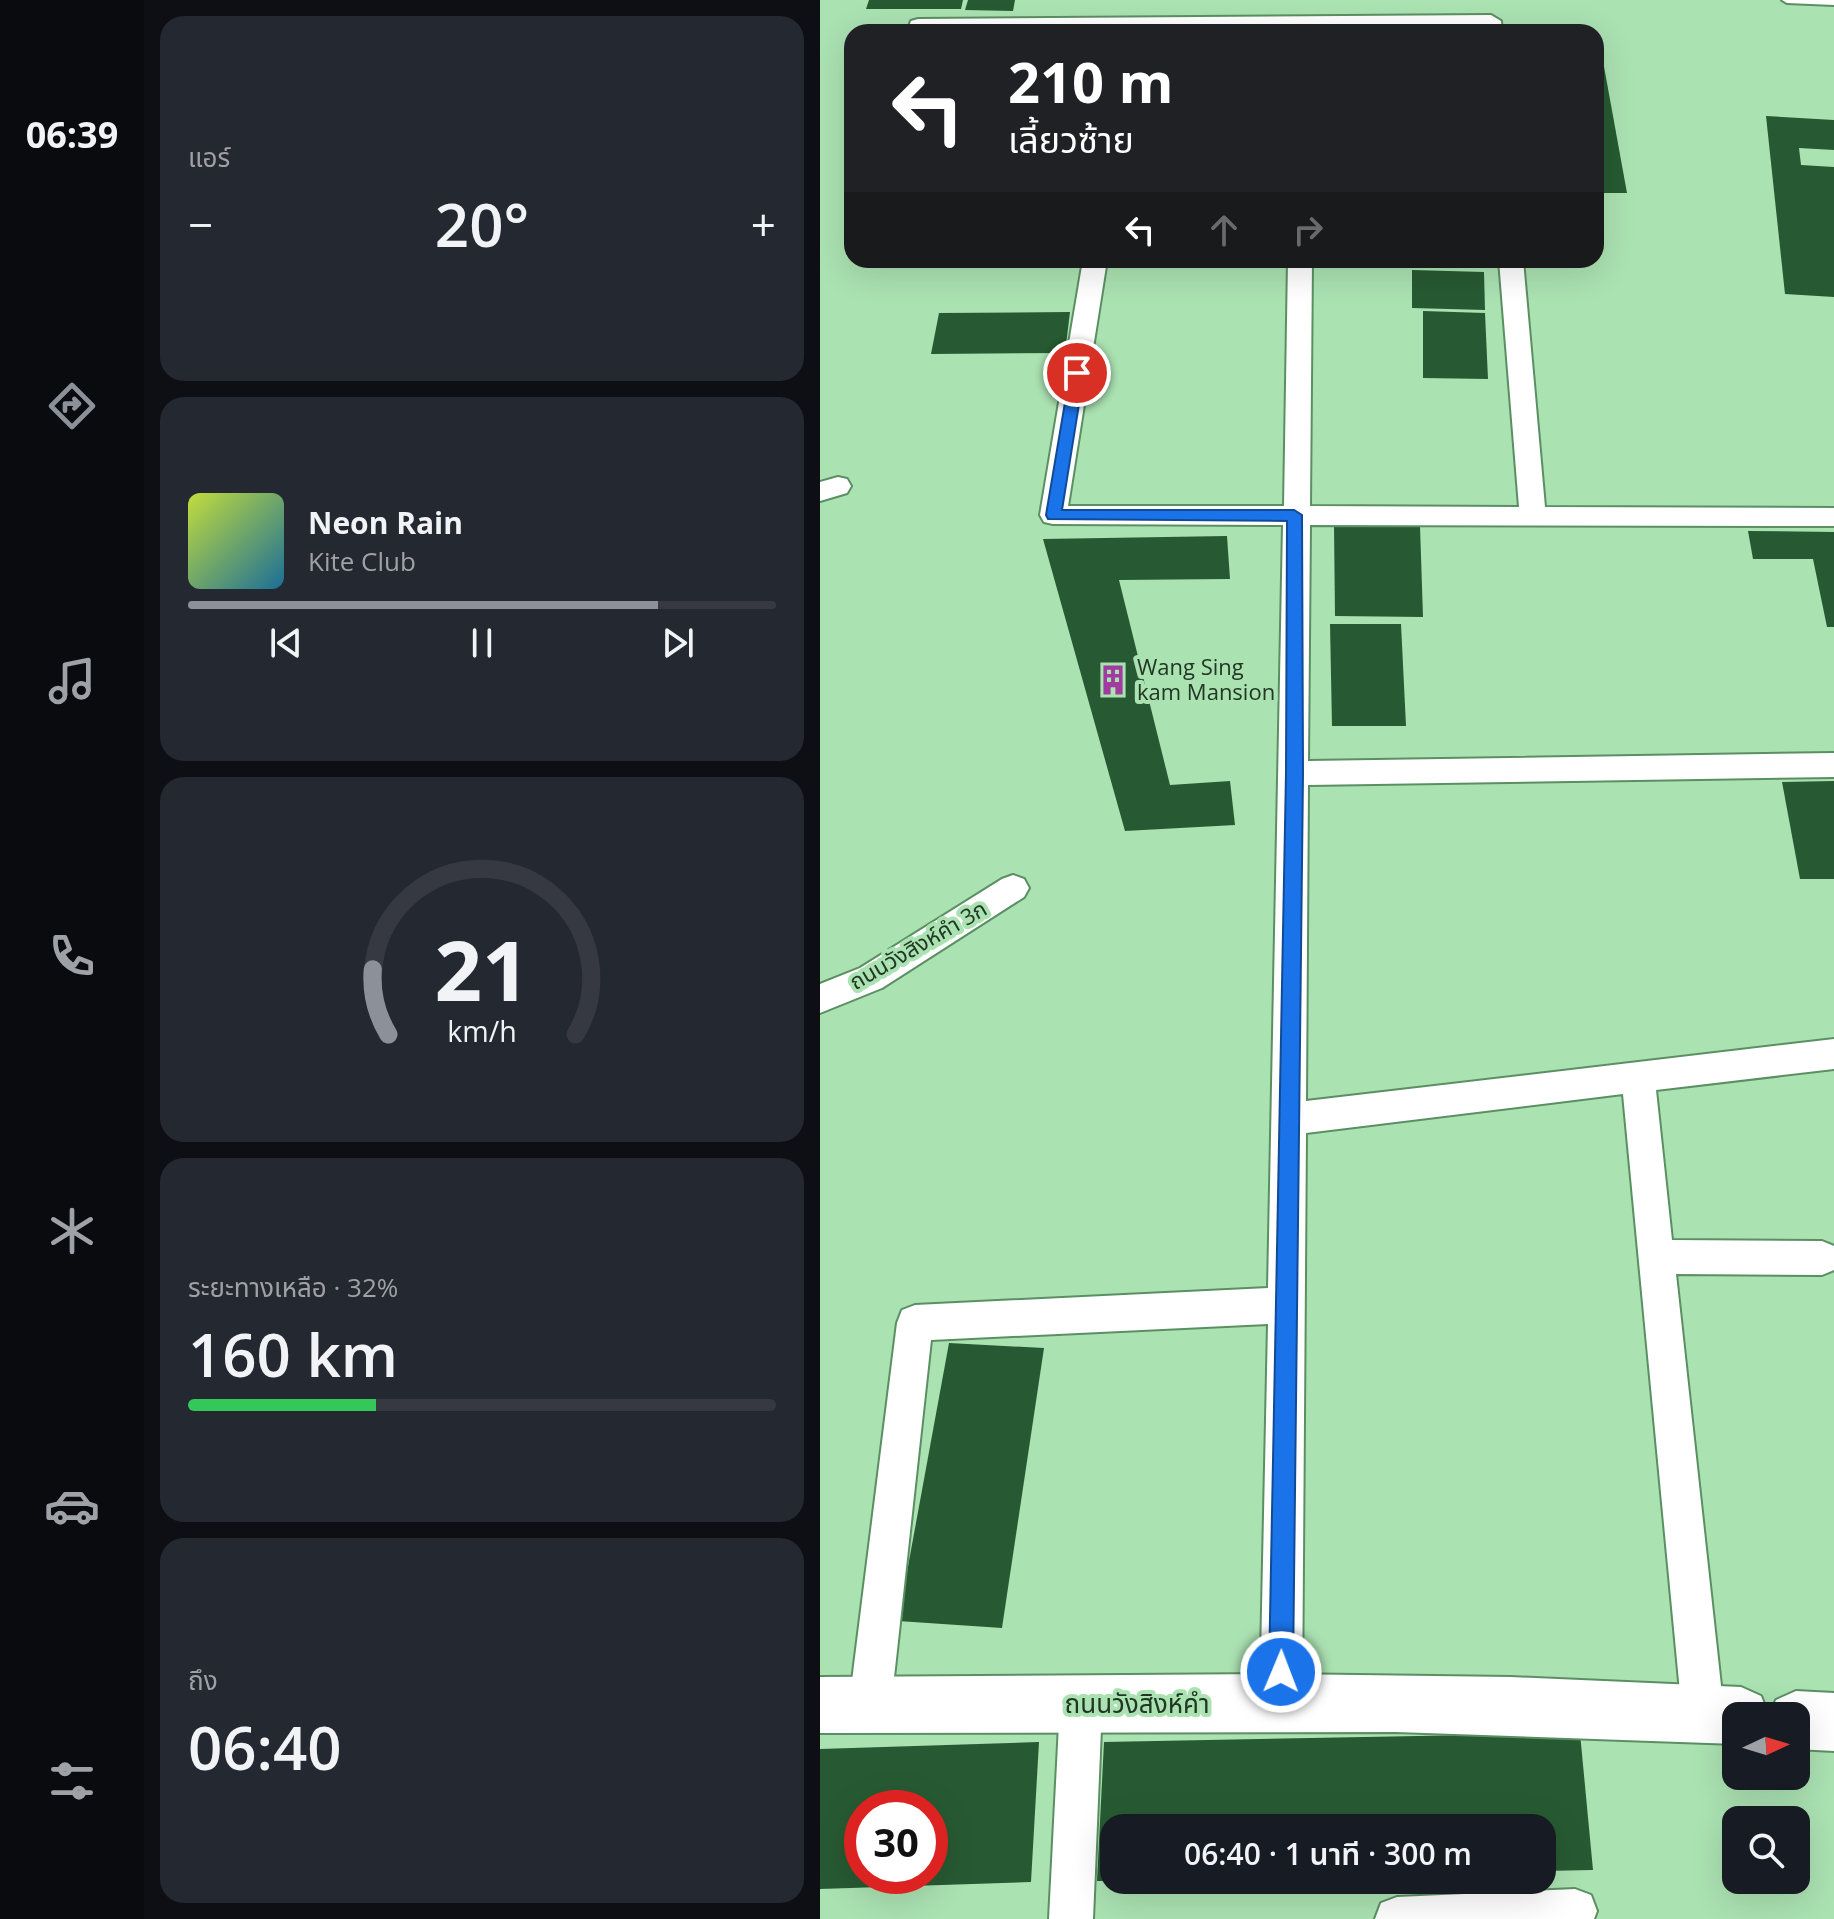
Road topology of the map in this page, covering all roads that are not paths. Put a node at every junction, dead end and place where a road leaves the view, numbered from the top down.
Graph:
1 (1787, 0) edge
2 (1834, 2) edge
3 (1411, 24) edge
4 (1491, 24) edge
5 (1094, 268) edge
6 (1300, 268) edge
7 (1512, 268) edge
8 (1294, 515) junction
9 (1533, 516) junction
10 (1834, 517) edge
11 (1834, 765) edge
12 (1294, 773) junction
13 (1013, 888) dead end
14 (820, 999) edge
15 (1834, 1054) edge
16 (1638, 1077) junction
17 (1289, 1119) junction
18 (1656, 1257) junction
19 (1822, 1258) dead end
20 (1286, 1305) junction
21 (1281, 1703) junction
22 (845, 1705) edge
23 (1081, 1705) junction
24 (1722, 1715) edge
25 (1810, 1721) edge
26 (1834, 1722) edge
27 (1575, 1911) dead end
28 (1071, 1919) edge
29 (1397, 1919) edge

1 - 2 lane
3 - 4 street
5 - 8 street
6 - 8 street
7 - 9 street
8 - 9 street
8 - 12 street
9 - 10 street
11 - 12 street
12 - 17 street
13 - 14 street, ถนนวังสิงห์คำ 3ก
15 - 16 street
16 - 17 street
16 - 18 street
17 - 20 street
18 - 19 street
18 - 24 street
20 - 21 street
20 - 22 street
21 - 23 street, ถนนวังสิงห์คำ
21 - 24 street, ถนนวังสิงห์คำ
22 - 23 street, ถนนวังสิงห์คำ
23 - 28 street
25 - 26 street
27 - 29 street

